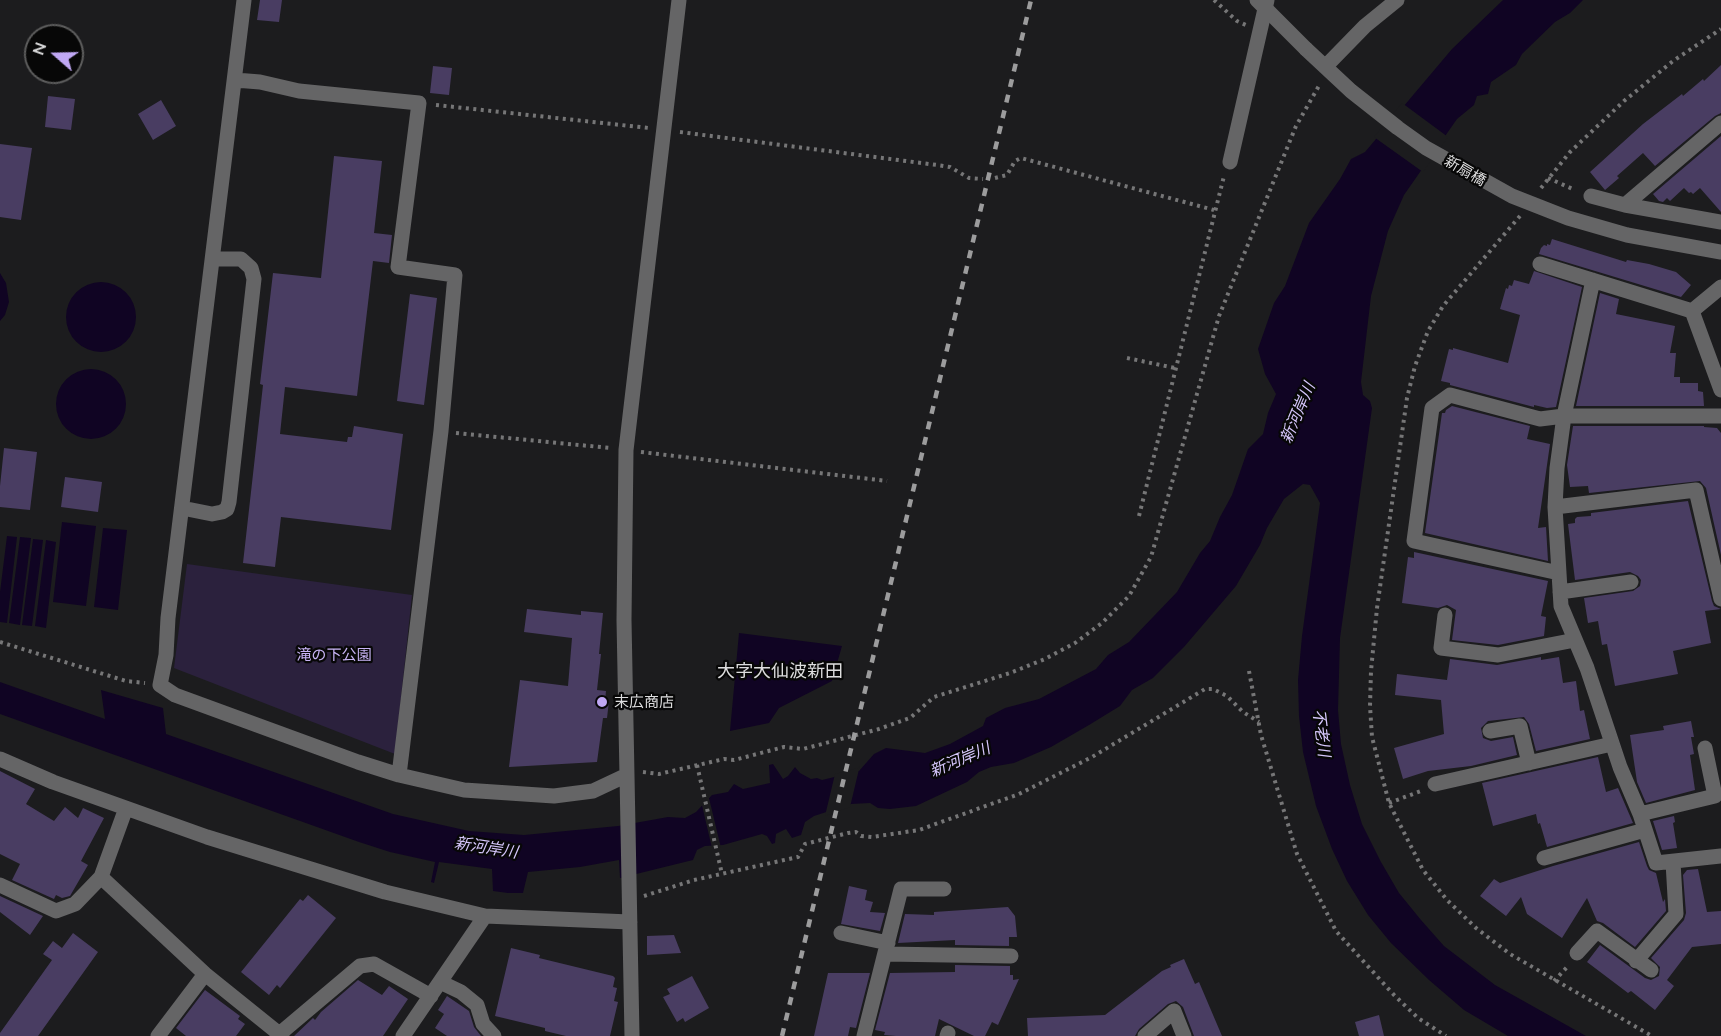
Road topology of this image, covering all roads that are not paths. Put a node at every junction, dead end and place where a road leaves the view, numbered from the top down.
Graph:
1 (244, 0) edge
2 (679, 0) edge
3 (1257, 0) edge
4 (1268, 0) edge
5 (1397, 0) edge
6 (1325, 67) junction
7 (235, 80) junction
8 (1721, 123) edge
9 (1230, 162) road end
10 (1586, 194) road end
11 (1625, 205) junction
12 (1721, 222) edge
13 (1721, 252) edge
14 (214, 259) junction
15 (1540, 264) dead end
16 (1593, 280) junction
17 (1721, 287) edge
18 (1692, 311) junction
19 (1721, 390) edge
20 (1564, 416) junction
21 (1721, 416) edge
22 (1555, 507) junction
23 (182, 508) junction
24 (1559, 573) junction
25 (1632, 582) dead end
26 (1560, 592) junction
27 (1721, 599) edge
28 (1445, 615) dead end
29 (1575, 640) junction
30 (1490, 731) dead end
31 (1612, 744) junction
32 (1705, 748) dead end
33 (0, 759) edge
34 (1528, 763) junction
35 (399, 775) junction
36 (627, 775) junction
37 (1435, 784) road end
38 (126, 808) junction
39 (1640, 813) junction
40 (1645, 830) junction
41 (1721, 856) edge
42 (1544, 858) dead end
43 (1673, 862) junction
44 (101, 877) junction
45 (0, 885) edge
46 (944, 889) dead end
47 (485, 916) junction
48 (630, 922) junction
49 (841, 933) dead end
50 (886, 948) junction
51 (1577, 953) dead end
52 (1011, 956) dead end
53 (1636, 961) junction
54 (1651, 970) dead end
55 (204, 974) junction
56 (440, 982) junction
57 (431, 996) junction
58 (161, 1035) edge
59 (279, 1035) edge
60 (403, 1036) edge
61 (494, 1036) edge
62 (632, 1036) edge
63 (864, 1036) edge
64 (1145, 1036) edge
65 (1184, 1036) edge

1 - 7 street
2 - 36 street
3 - 6 street, 新扇橋, bridge
4 - 9 street
5 - 6 street
6 - 13 street, 新扇橋
7 - 14 street
7 - 35 street
8 - 11 street
10 - 11 street
11 - 12 street
14 - 23 street
14 - 23 street
15 - 16 street
16 - 18 street
16 - 20 street
17 - 18 street
18 - 19 street
20 - 21 street
20 - 22 street
20 - 24 street
22 - 24 street
22 - 27 street
23 - 35 street
24 - 26 street
25 - 26 street
26 - 29 street
28 - 29 street
29 - 31 street
30 - 34 street
31 - 34 street
31 - 39 street
32 - 39 street
33 - 38 street
34 - 37 street
35 - 36 street
36 - 48 street
38 - 44 street
38 - 47 street
39 - 40 street
40 - 42 street
40 - 43 street
41 - 43 street
43 - 53 street
44 - 45 street
44 - 55 street
46 - 50 street
47 - 48 street
47 - 56 street
48 - 62 street
49 - 50 street
50 - 52 street
50 - 63 street
51 - 53 street
53 - 54 street
55 - 58 street
55 - 59 street
56 - 57 street
56 - 61 street
57 - 59 street
57 - 60 street
64 - 65 street

